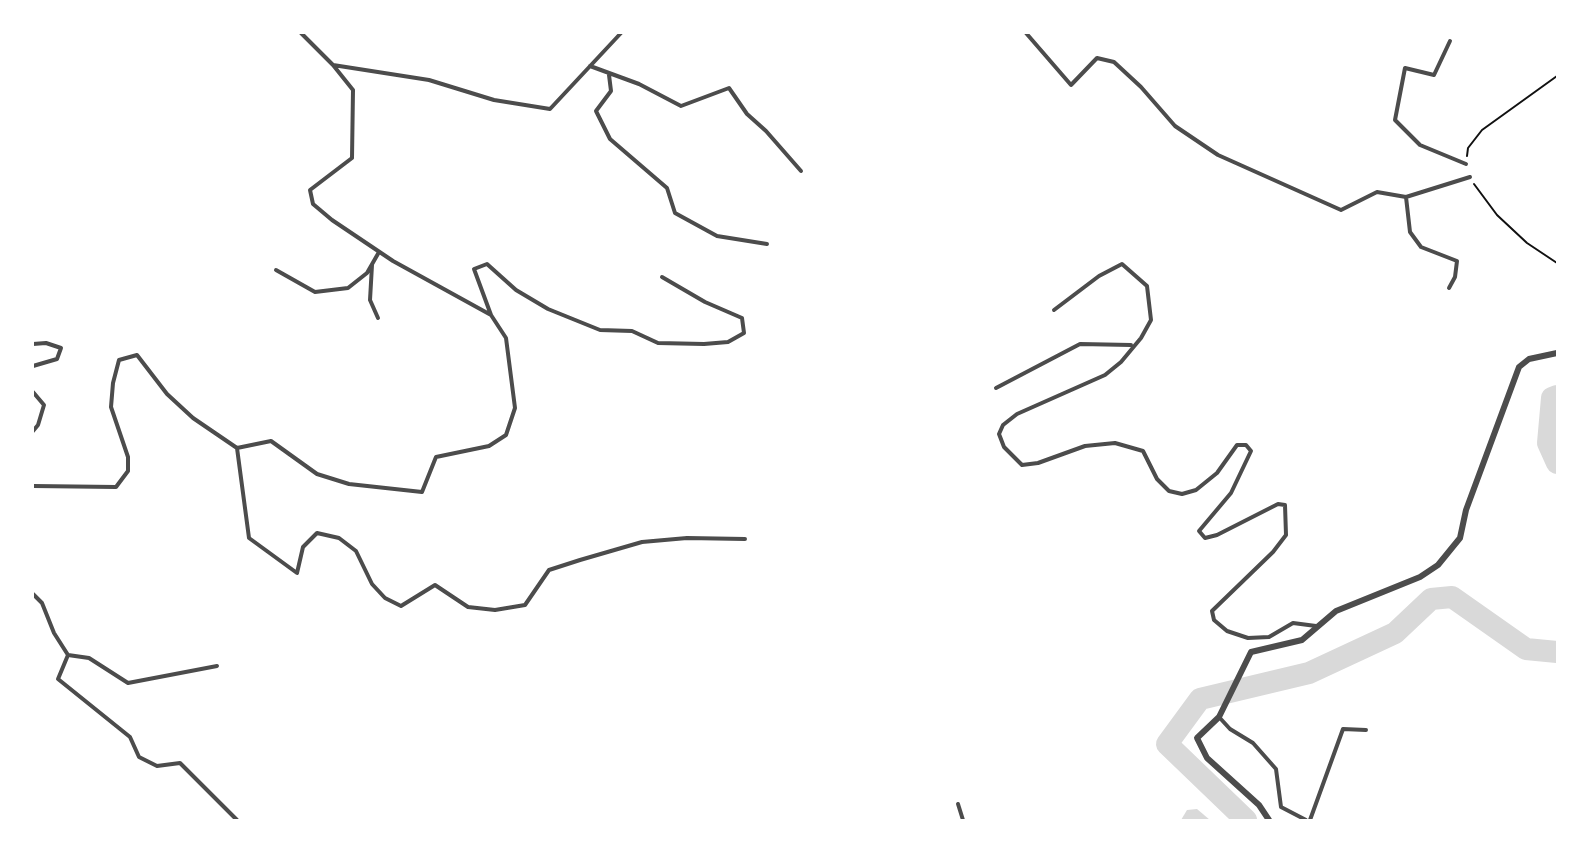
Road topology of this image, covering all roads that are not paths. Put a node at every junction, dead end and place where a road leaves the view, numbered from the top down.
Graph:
1 (301, 33) edge
2 (621, 33) edge
3 (1026, 33) edge
4 (1450, 41) dead end
5 (333, 65) junction
6 (590, 66) junction
7 (609, 75) junction
8 (1466, 164) road end
9 (801, 171) dead end
10 (1470, 177) road end
11 (1406, 197) junction
12 (766, 244) dead end
13 (380, 252) junction
14 (372, 265) junction
15 (276, 270) dead end
16 (662, 277) dead end
17 (1449, 288) dead end
18 (1054, 310) dead end
19 (491, 315) junction
20 (378, 318) dead end
21 (33, 344) edge
22 (1132, 345) junction
23 (1557, 353) edge
24 (33, 366) edge
25 (996, 388) dead end
26 (33, 392) edge
27 (33, 431) edge
28 (237, 448) junction
29 (33, 486) edge
30 (745, 539) dead end
31 (33, 594) edge
32 (1316, 626) junction
33 (68, 654) junction
34 (217, 666) dead end
35 (1220, 717) junction
36 (1366, 730) dead end
37 (958, 804) dead end
38 (237, 820) edge
39 (963, 820) edge
40 (1269, 820) edge
41 (1308, 820) edge

1 - 5 lane
2 - 6 lane
3 - 11 lane
4 - 8 lane
5 - 6 lane
5 - 13 lane
6 - 7 lane
7 - 9 lane
7 - 12 lane
10 - 11 lane
11 - 17 lane
13 - 14 lane
13 - 19 lane
14 - 15 lane
14 - 20 lane
16 - 19 lane
18 - 22 lane
19 - 28 lane
21 - 24 lane
22 - 25 lane
22 - 32 lane
23 - 32 street
26 - 27 lane
28 - 29 lane
28 - 30 lane
31 - 33 lane
32 - 35 street
33 - 34 lane
33 - 38 lane
35 - 40 street
35 - 41 lane
36 - 41 lane
37 - 39 lane

